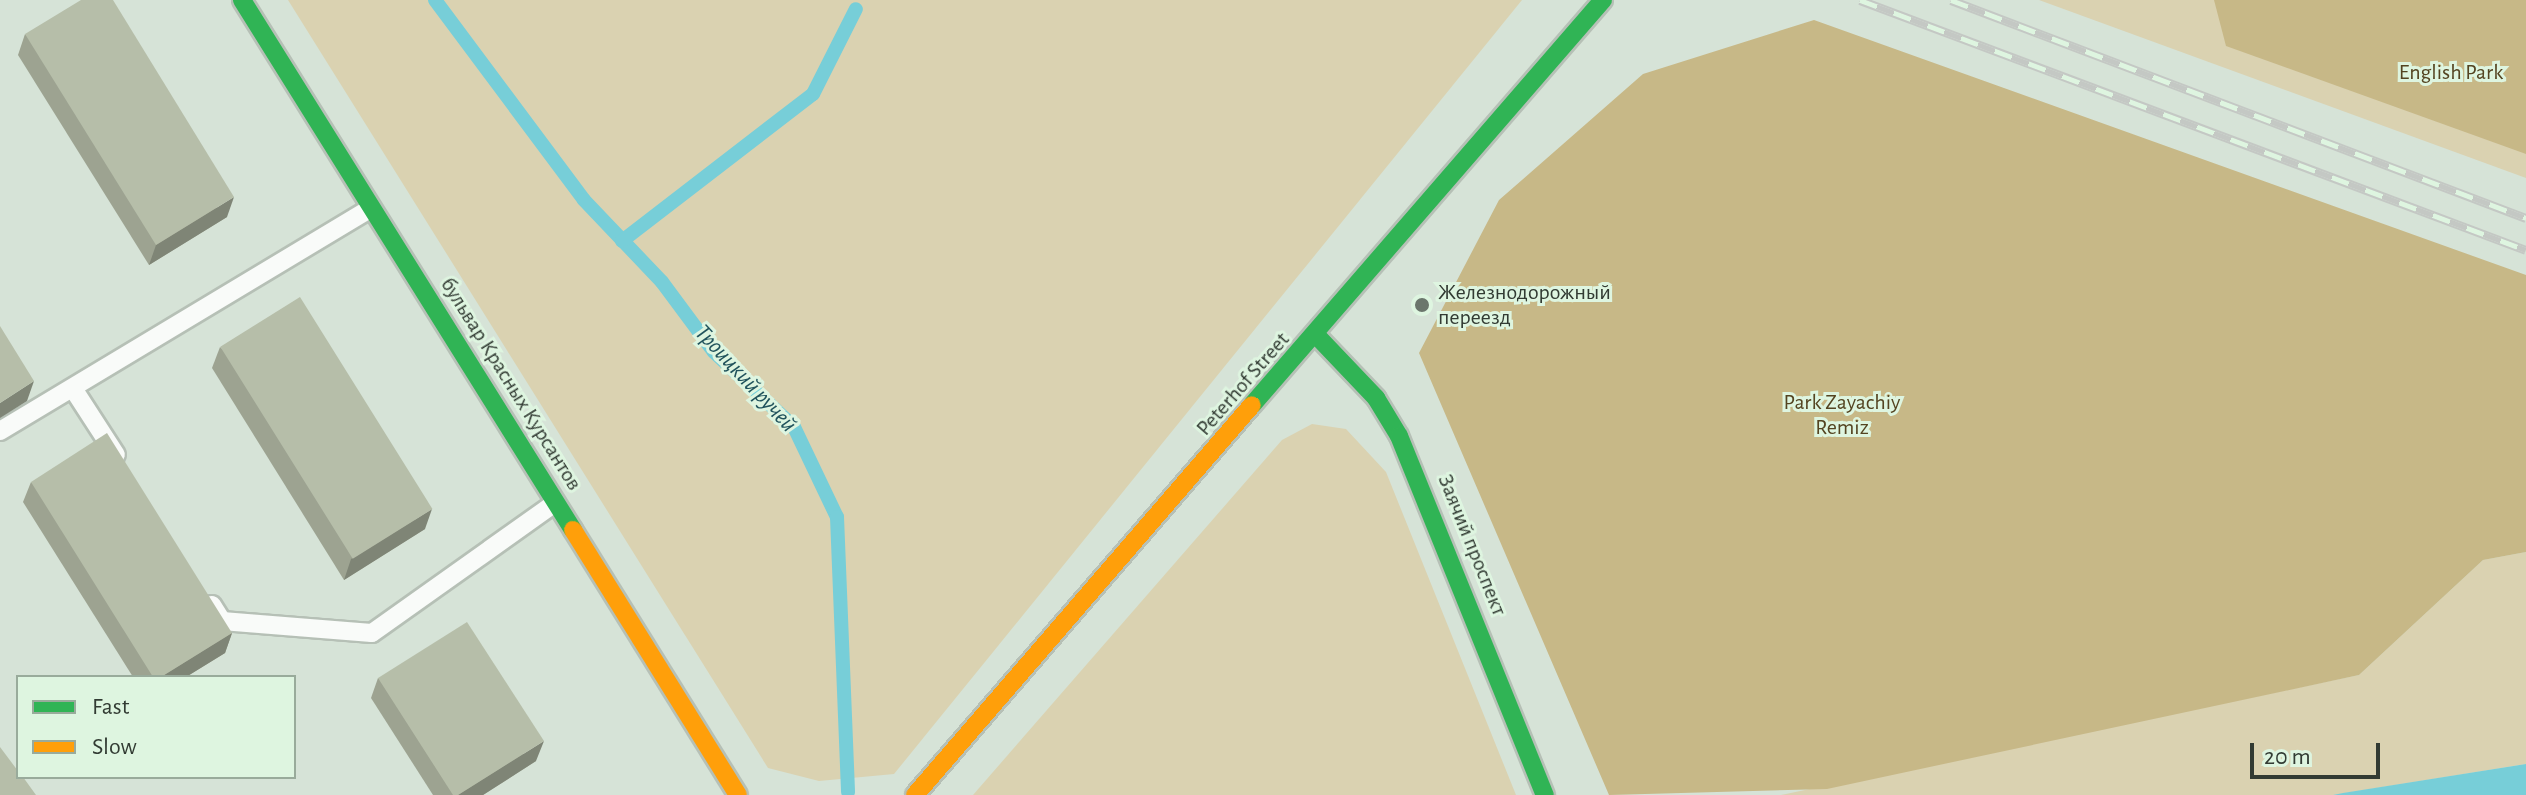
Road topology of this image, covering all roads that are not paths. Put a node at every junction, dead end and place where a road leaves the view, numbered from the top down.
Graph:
1 (242, 0) edge
2 (1603, 0) edge
3 (371, 208) junction
4 (1317, 336) junction
5 (74, 390) junction
6 (0, 431) edge
7 (132, 480) edge
8 (557, 502) junction
9 (197, 582) edge
10 (738, 795) edge
11 (915, 795) edge
12 (1545, 795) edge

1 - 3 main road, бульвар Красных Курсантов
2 - 4 main road, Peterhof Street
3 - 5 lane
3 - 8 main road, бульвар Красных Курсантов
4 - 11 main road, Peterhof Street
4 - 12 main road, Заячий проспект
5 - 6 lane
5 - 7 lane
8 - 9 lane
8 - 10 main road, бульвар Красных Курсантов

